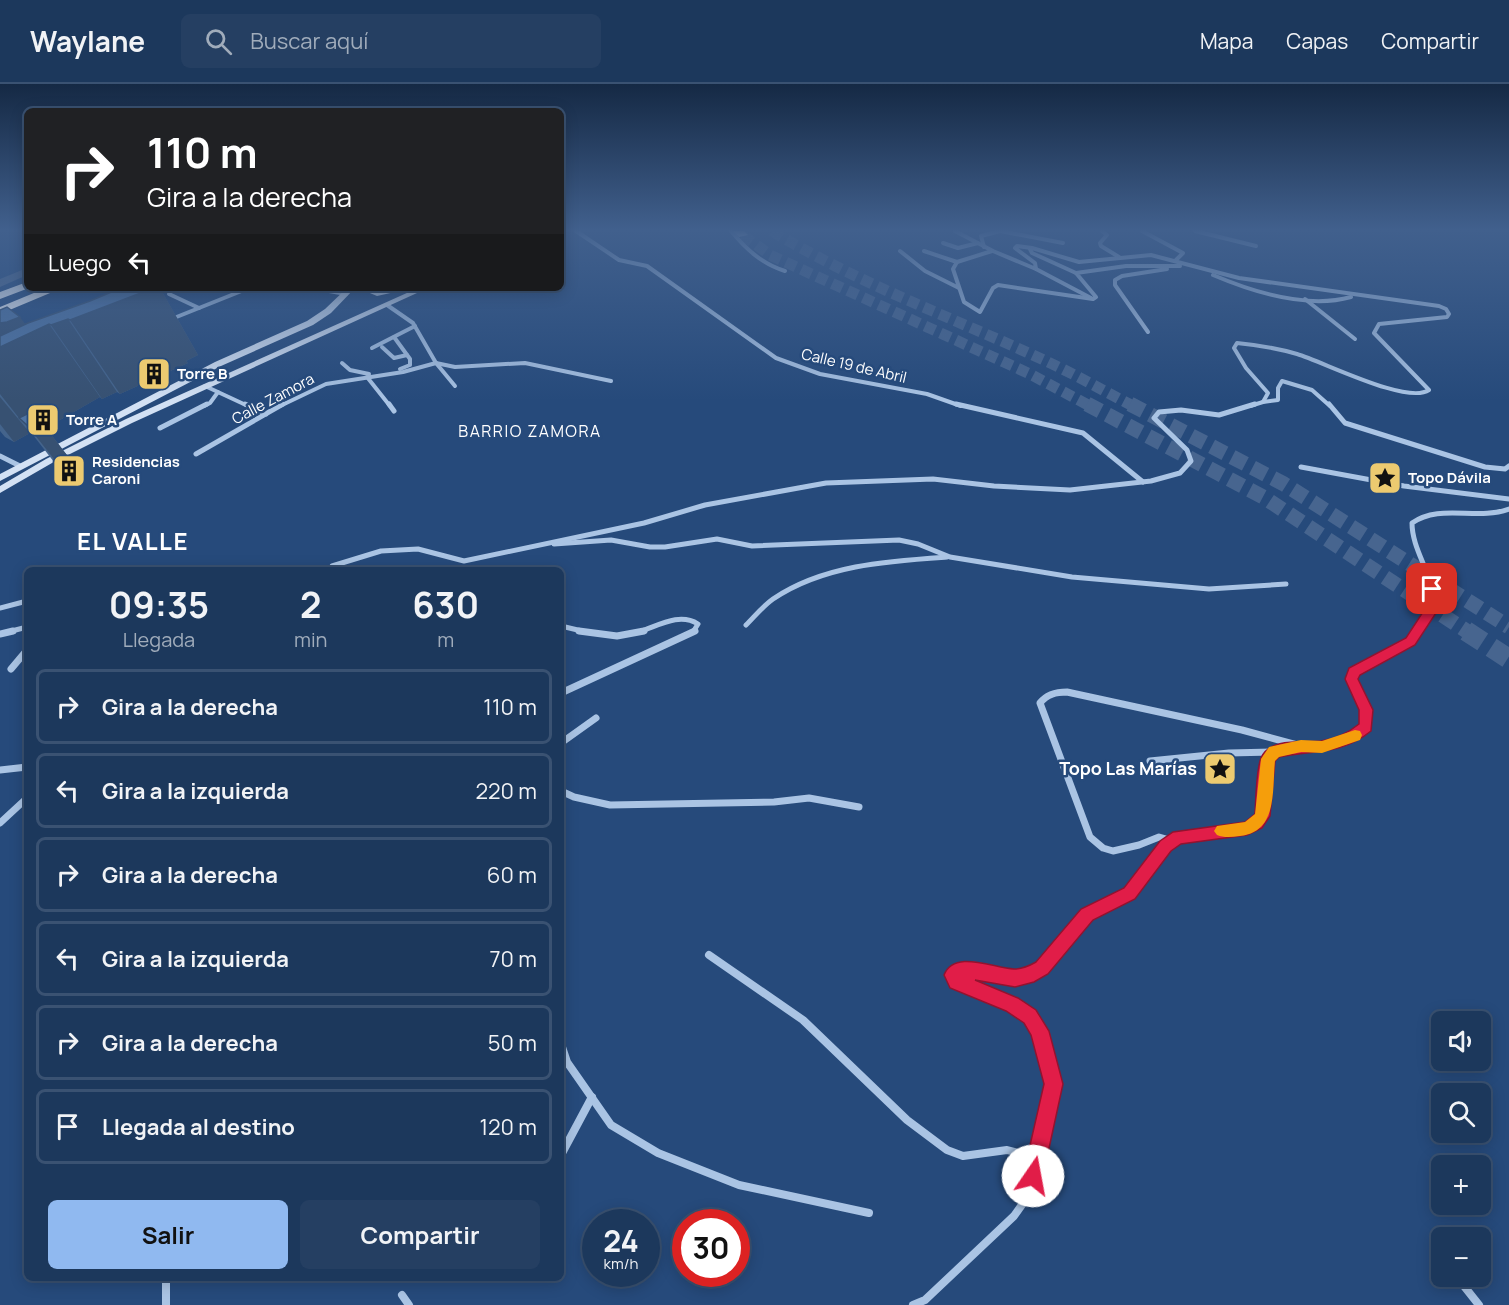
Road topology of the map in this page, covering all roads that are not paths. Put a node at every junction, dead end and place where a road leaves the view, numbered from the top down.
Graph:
1 (678, 288) edge
2 (959, 288) edge
3 (995, 288) edge
4 (1018, 288) edge
5 (1072, 288) edge
6 (1088, 288) edge
7 (1117, 288) edge
8 (1252, 288) edge
9 (1303, 288) edge
10 (28, 291) edge
11 (49, 291) edge
12 (242, 291) edge
13 (328, 291) edge
14 (349, 291) edge
15 (370, 291) edge
16 (393, 291) edge
17 (417, 291) edge
18 (169, 294) dead end
19 (377, 294) junction
20 (1352, 296) junction
21 (1093, 299) junction
22 (1305, 299) junction
23 (0, 304) edge
24 (387, 305) junction
25 (199, 308) junction
26 (0, 311) edge
27 (167, 321) dead end
28 (415, 327) junction
29 (1149, 332) dead end
30 (394, 337) junction
31 (1355, 339) dead end
32 (382, 347) dead end
33 (372, 348) dead end
34 (407, 355) junction
35 (342, 363) dead end
36 (436, 363) junction
37 (367, 377) junction
38 (611, 381) dead end
39 (205, 386) junction
40 (455, 386) dead end
41 (218, 392) junction
42 (1263, 402) junction
43 (394, 411) dead end
44 (266, 414) junction
45 (159, 428) dead end
46 (196, 453) dead end
47 (0, 456) edge
48 (20, 466) junction
49 (1509, 466) edge
50 (1301, 467) dead end
51 (0, 478) edge
52 (1143, 482) junction
53 (0, 490) edge
54 (1509, 499) edge
55 (1509, 509) edge
56 (524, 547) junction
57 (950, 557) junction
58 (332, 567) edge
59 (1286, 584) dead end
60 (24, 602) edge
61 (0, 608) edge
62 (746, 625) dead end
63 (564, 627) edge
64 (24, 628) edge
65 (0, 634) edge
66 (24, 654) edge
67 (11, 669) dead end
68 (564, 692) edge
69 (596, 718) dead end
70 (564, 741) edge
71 (1301, 746) junction
72 (1274, 752) junction
73 (1150, 761) dead end
74 (24, 767) edge
75 (0, 770) edge
76 (564, 792) edge
77 (24, 801) edge
78 (859, 807) dead end
79 (0, 823) edge
80 (1173, 841) junction
81 (709, 956) dead end
82 (564, 1053) edge
83 (592, 1097) junction
84 (564, 1149) edge
85 (1036, 1158) junction
86 (869, 1213) dead end
87 (166, 1281) edge
88 (1465, 1287) edge
89 (402, 1295) dead end
90 (166, 1305) edge
91 (409, 1305) edge
92 (913, 1305) edge
93 (1479, 1305) edge

1 - 52 street, Calle 19 de Abril
2 - 3 street
4 - 21 street
5 - 21 street
6 - 21 street
7 - 29 street
8 - 22 street
9 - 20 street
10 - 23 highway
11 - 26 highway
12 - 25 street
13 - 14 street
14 - 19 main road
14 - 48 main road
15 - 19 main road
16 - 19 main road
17 - 24 main road
18 - 25 street
20 - 22 street
20 - 42 street
22 - 31 street
24 - 28 street
24 - 39 main road
25 - 27 street
28 - 30 street
28 - 36 street
30 - 33 street
30 - 34 street
32 - 34 street
34 - 35 street
36 - 37 street, Calle Zamora
36 - 38 street
36 - 40 street
37 - 43 street
37 - 44 street, Calle Zamora
39 - 41 street
39 - 53 main road
41 - 44 street
41 - 45 street
42 - 49 street
42 - 52 street
44 - 46 street, Calle Zamora
47 - 48 street
48 - 51 main road
50 - 54 street
52 - 56 street
55 - 71 street
56 - 57 street
56 - 58 street
57 - 59 street
57 - 62 street
60 - 61 street
63 - 68 street
64 - 65 street
66 - 67 street
69 - 70 street
71 - 72 street
71 - 80 street
72 - 73 street
72 - 80 street
74 - 75 street
76 - 78 street
77 - 79 street
80 - 85 street
81 - 85 street
82 - 83 street
83 - 84 street
83 - 86 street
85 - 92 street
87 - 90 street
88 - 93 street
89 - 91 street

